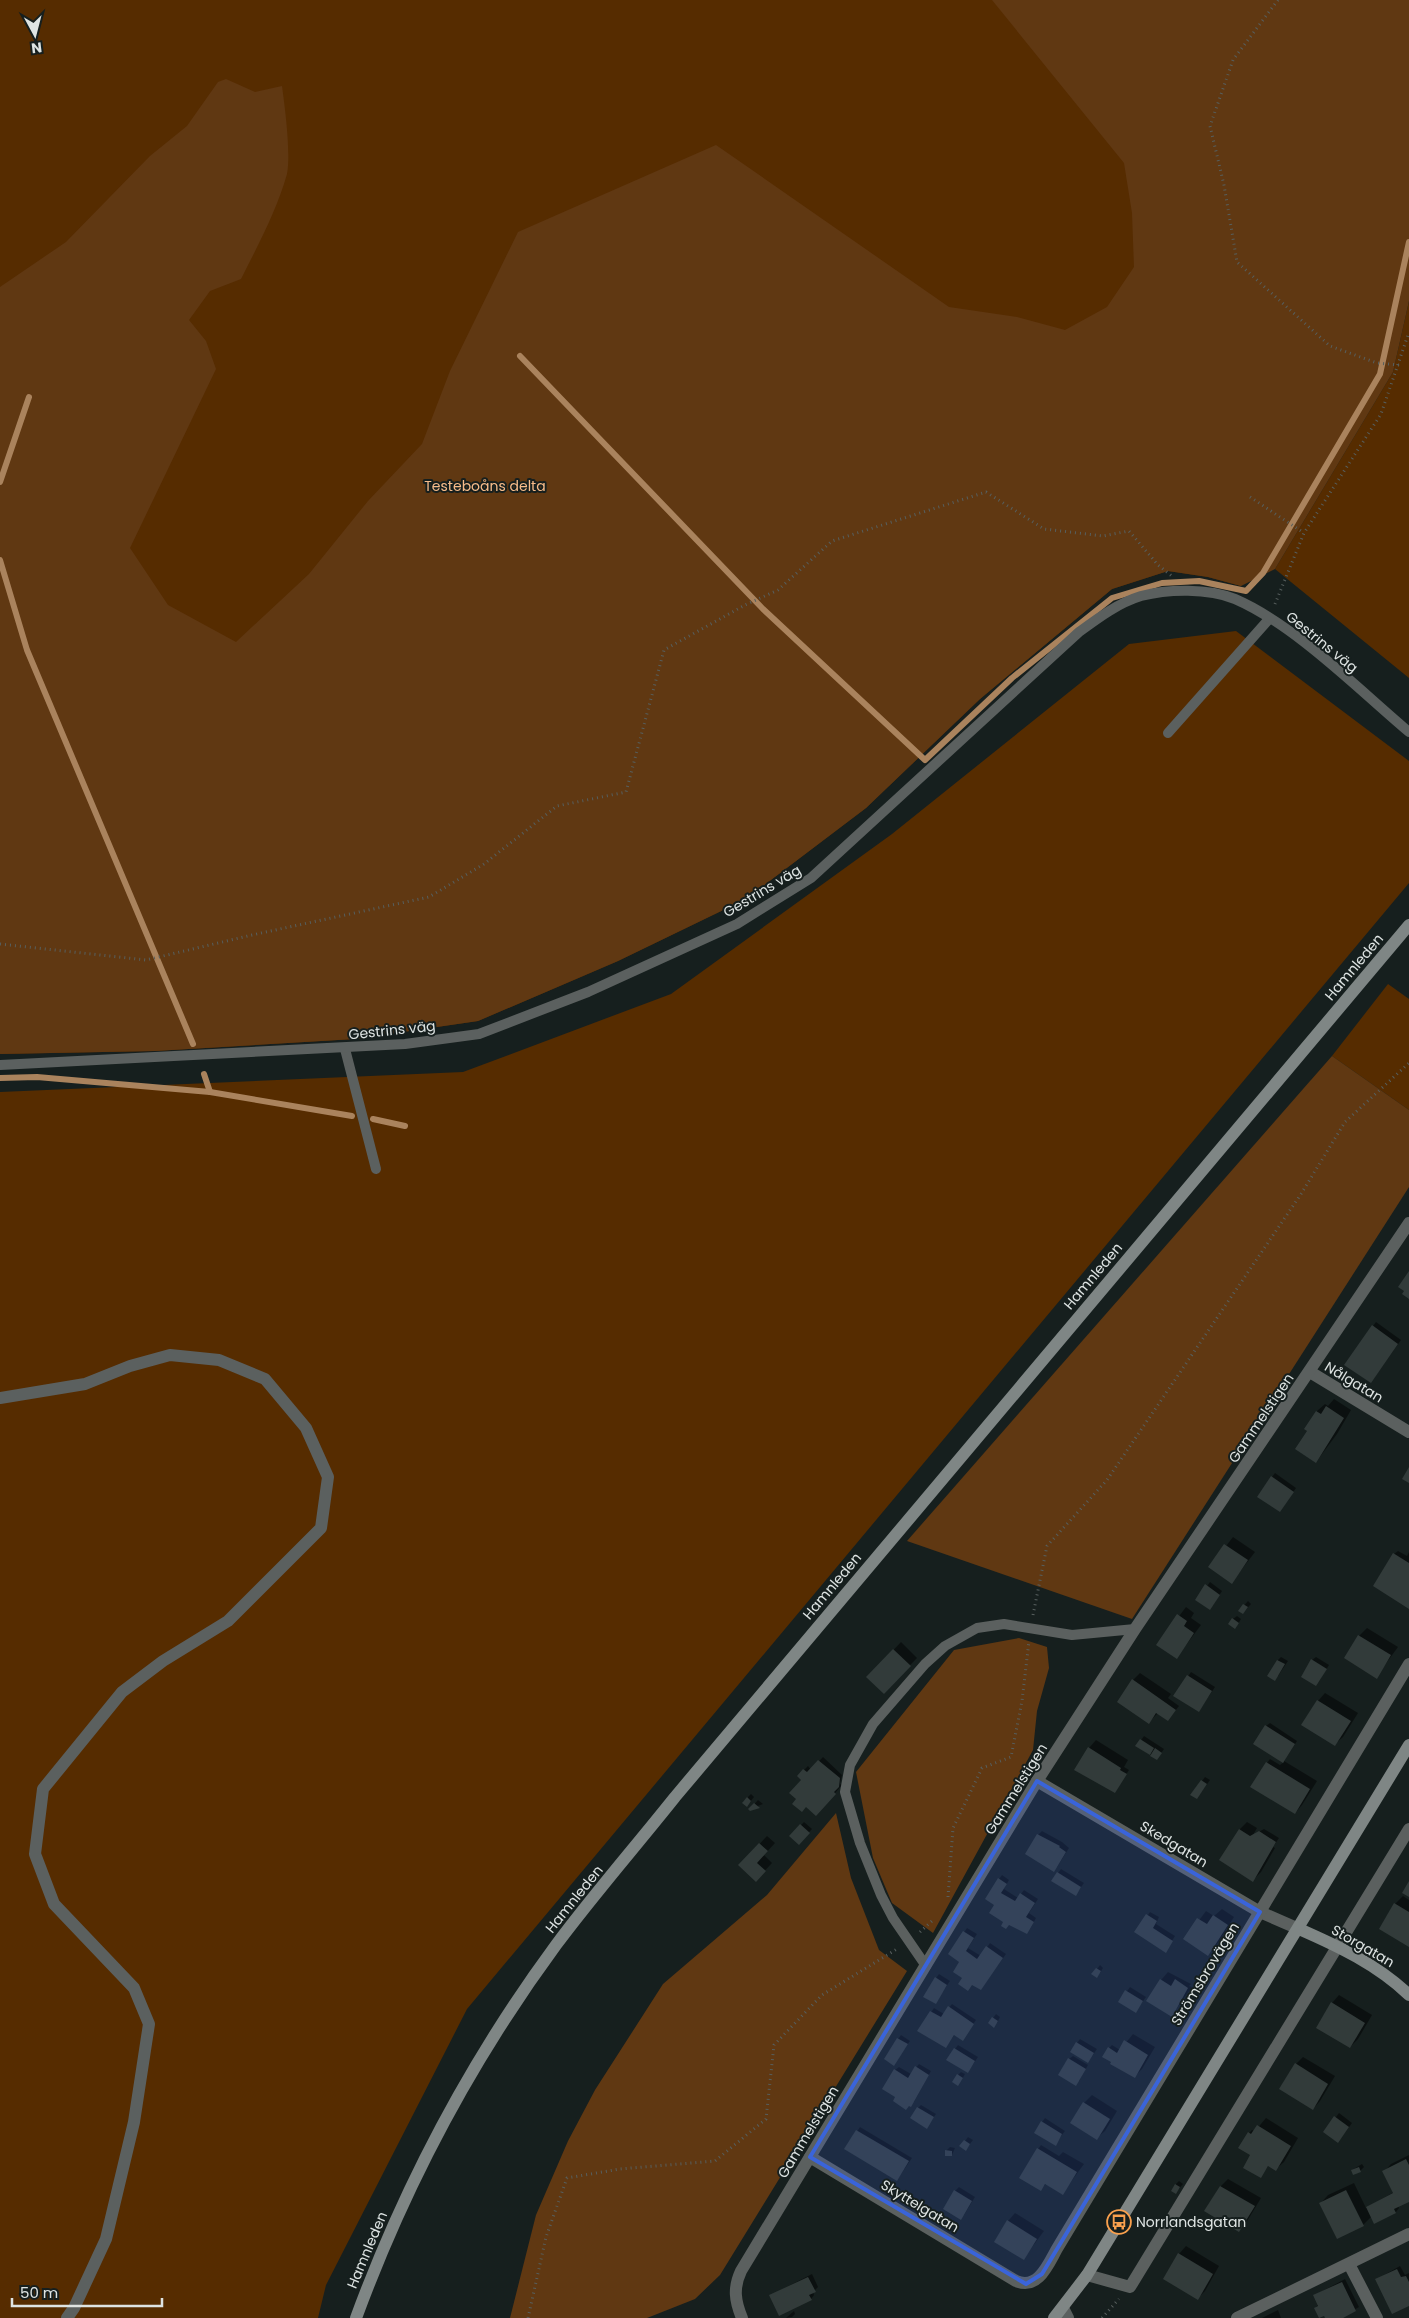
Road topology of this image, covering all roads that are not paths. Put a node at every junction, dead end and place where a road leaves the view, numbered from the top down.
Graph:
1 (1269, 619) junction
2 (1409, 732) edge
3 (1168, 733) dead end
4 (1409, 925) edge
5 (345, 1049) junction
6 (0, 1065) edge
7 (376, 1170) dead end
8 (1409, 1223) edge
9 (1310, 1372) junction
10 (0, 1398) edge
11 (1409, 1432) edge
12 (1135, 1629) junction
13 (1409, 1664) edge
14 (1409, 1745) edge
15 (1037, 1781) junction
16 (1409, 1829) edge
17 (1260, 1912) junction
18 (1299, 1929) junction
19 (1337, 1945) junction
20 (926, 1966) junction
21 (1409, 1995) edge
22 (810, 2158) junction
23 (1409, 2234) edge
24 (1349, 2264) junction
25 (1087, 2275) junction
26 (1016, 2281) joint
27 (1062, 2315) edge
28 (67, 2318) edge
29 (356, 2318) edge
30 (742, 2318) edge
31 (1238, 2318) edge
32 (1377, 2318) edge

1 - 2 lane, Gestrins väg
1 - 3 lane
1 - 5 lane, Gestrins väg
4 - 29 main road, Hamnleden
5 - 6 lane, Gestrins väg
5 - 7 lane
8 - 9 street, Gammelstigen
9 - 11 street, Nålgatan
9 - 12 street, Gammelstigen
10 - 28 street
12 - 15 street, Gammelstigen
12 - 20 lane
13 - 17 street, Strömsbrovägen
14 - 18 main road
15 - 17 street, Skedgatan
15 - 20 street, Gammelstigen
16 - 19 street
17 - 18 street, Skedgatan
17 - 26 street, Strömsbrovägen
18 - 19 main road, Storgatan
18 - 25 main road
19 - 21 main road, Storgatan
19 - 25 street
20 - 22 street, Gammelstigen
22 - 26 street, Skyttelgatan
22 - 30 street, Gammelstigen
23 - 24 street
24 - 31 street
24 - 32 street
25 - 27 main road

